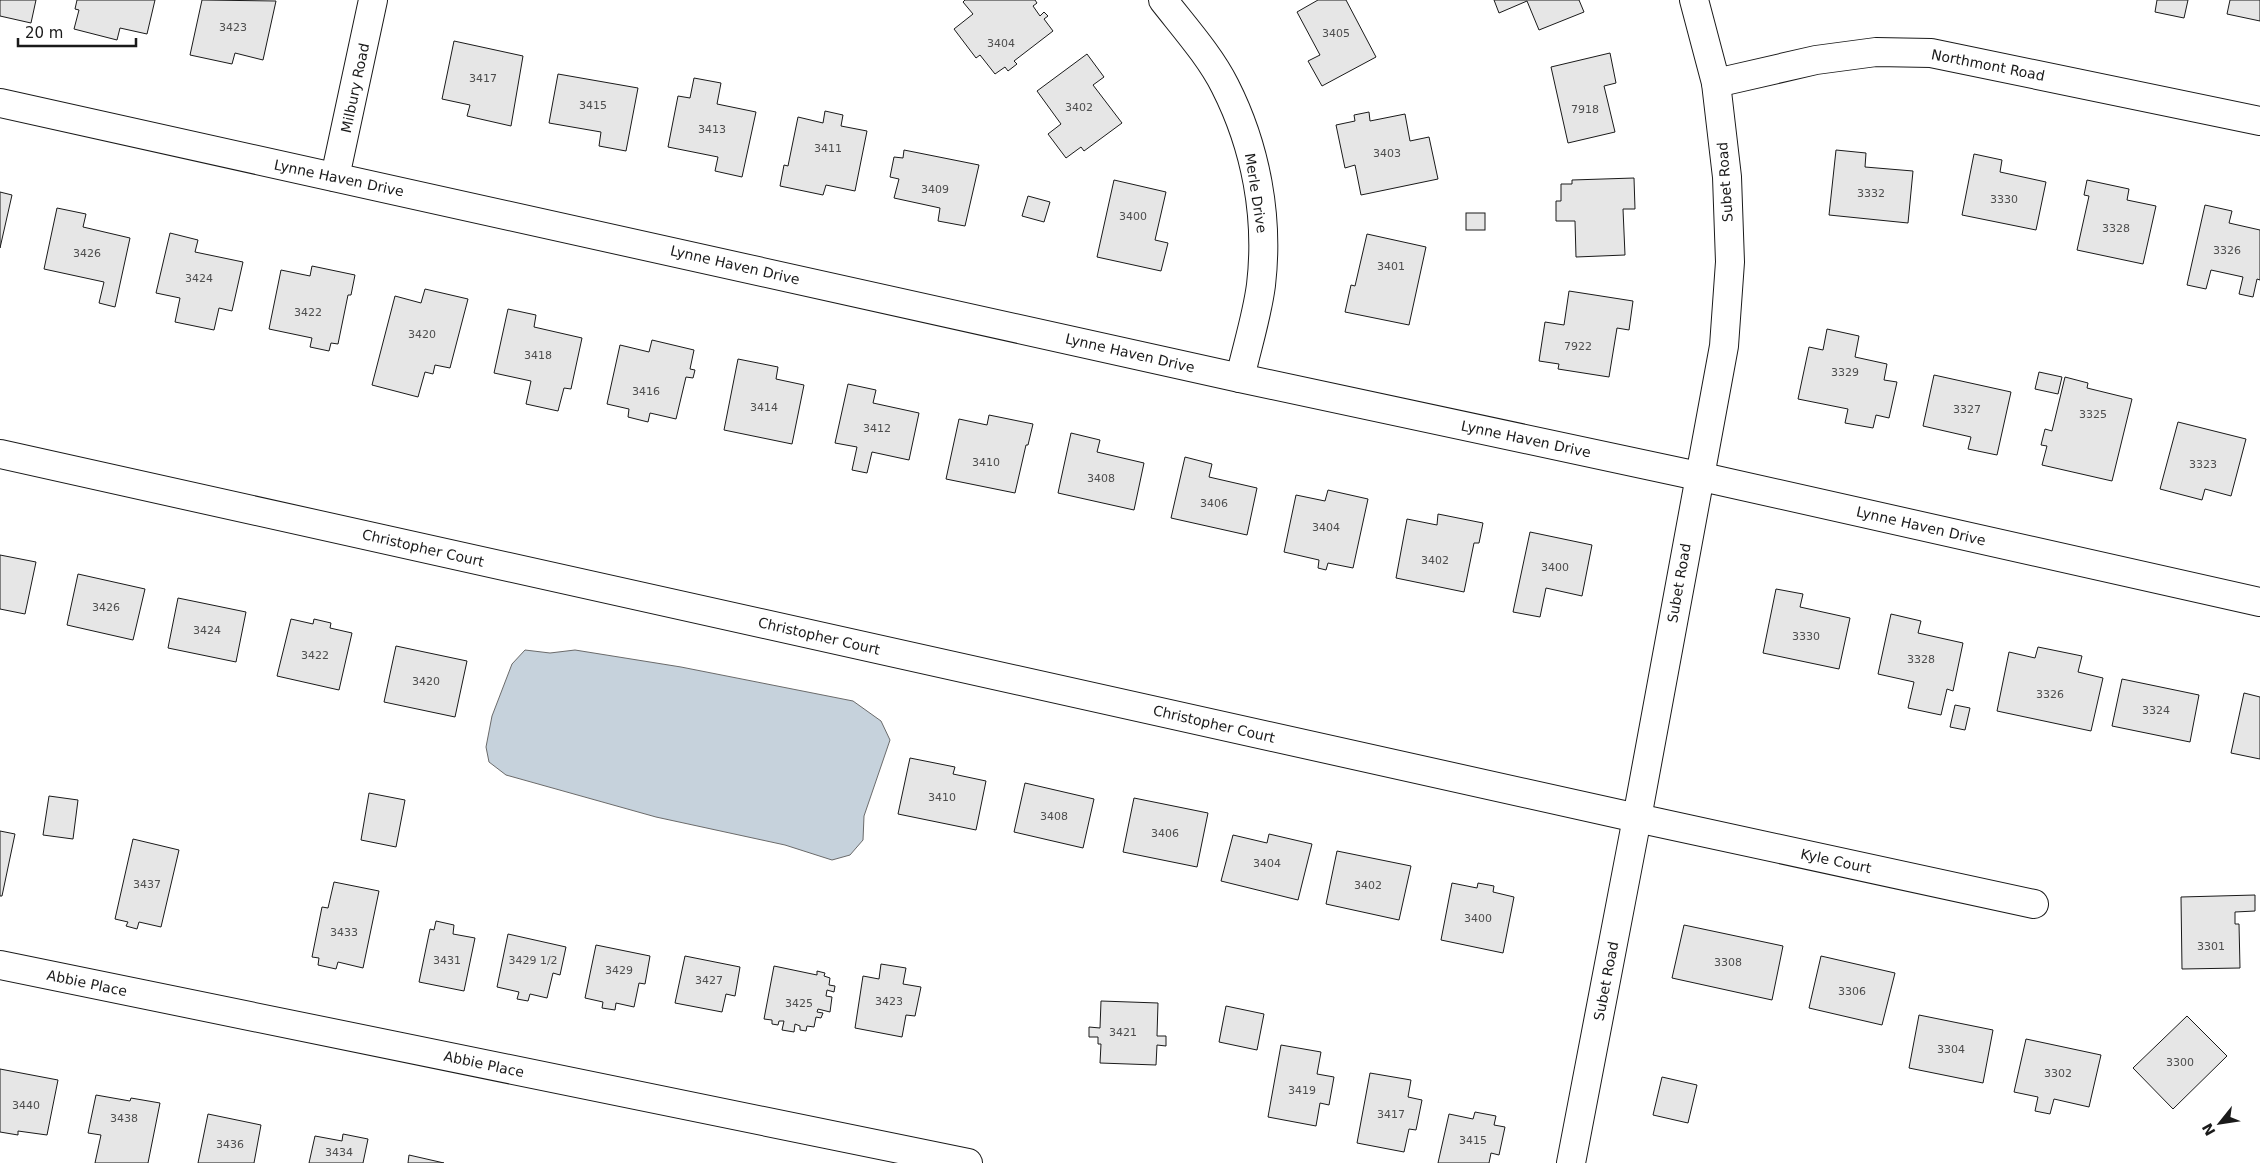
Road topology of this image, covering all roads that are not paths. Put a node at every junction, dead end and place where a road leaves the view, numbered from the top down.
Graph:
1 (373, 0) edge
2 (1163, 0) edge
3 (1694, 0) edge
4 (1716, 83) junction
5 (0, 103) edge
6 (2260, 121) edge
7 (335, 177) junction
8 (1240, 378) junction
9 (0, 454) edge
10 (1698, 476) junction
11 (2260, 602) edge
12 (1637, 818) junction
13 (2034, 904) dead end
14 (0, 965) edge
15 (968, 1163) edge
16 (1571, 1163) edge

1 - 7 street, Milbury Road
2 - 8 street, Merle Drive
3 - 4 street, Subet Road
4 - 6 street, Northmont Road
4 - 10 street, Subet Road
5 - 7 street, Lynne Haven Drive
7 - 8 street, Lynne Haven Drive
8 - 10 street, Lynne Haven Drive
9 - 12 street, Christopher Court
10 - 11 street, Lynne Haven Drive
10 - 12 street, Subet Road
12 - 13 street, Kyle Court
12 - 16 street, Subet Road
14 - 15 street, Abbie Place

